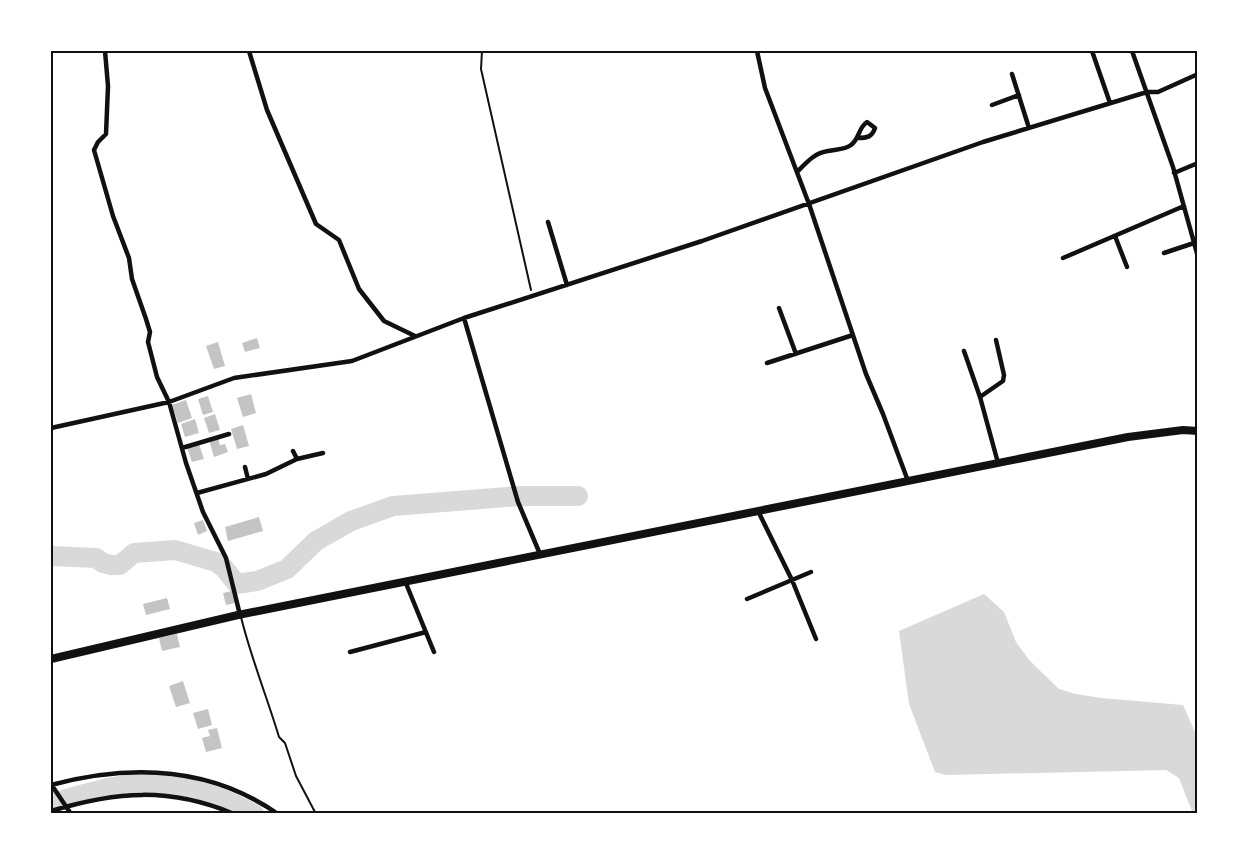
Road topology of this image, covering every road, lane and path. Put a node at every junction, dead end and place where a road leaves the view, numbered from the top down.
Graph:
1 (105, 51) edge
2 (249, 51) edge
3 (482, 51) edge
4 (757, 51) edge
5 (1092, 51) edge
6 (1132, 51) edge
7 (1012, 74) dead end
8 (1198, 74) edge
9 (1147, 92) junction
10 (1019, 95) junction
11 (1110, 103) junction
12 (992, 105) dead end
13 (1029, 128) junction
14 (858, 138) dead end
15 (1198, 163) edge
16 (797, 172) junction
17 (1174, 173) junction
18 (809, 204) junction
19 (1184, 206) junction
20 (548, 222) dead end
21 (1198, 233) edge
22 (1192, 235) junction
23 (1115, 236) junction
24 (1194, 243) junction
25 (1164, 253) dead end
26 (1198, 257) edge
27 (1063, 258) dead end
28 (1127, 267) dead end
29 (567, 285) junction
30 (532, 296) junction
31 (779, 308) dead end
32 (464, 318) junction
33 (853, 335) junction
34 (415, 336) junction
35 (996, 340) dead end
36 (964, 351) dead end
37 (796, 354) junction
38 (766, 363) dead end
39 (980, 397) junction
40 (169, 402) junction
41 (51, 428) edge
42 (1198, 431) edge
43 (229, 434) dead end
44 (182, 448) junction
45 (293, 451) dead end
46 (323, 453) dead end
47 (297, 459) junction
48 (998, 463) junction
49 (245, 467) dead end
50 (248, 479) junction
51 (908, 481) junction
52 (198, 493) junction
53 (758, 511) junction
54 (540, 554) junction
55 (811, 572) dead end
56 (792, 580) junction
57 (405, 581) junction
58 (747, 599) dead end
59 (240, 615) junction
60 (426, 632) junction
61 (816, 639) dead end
62 (350, 652) dead end
63 (434, 652) dead end
64 (51, 659) edge
65 (52, 786) edge
66 (65, 805) junction
67 (51, 811) edge
68 (71, 814) edge
69 (234, 814) edge
70 (278, 814) edge
71 (316, 814) edge

1 - 40 street
2 - 34 street
3 - 30 path
4 - 16 street
5 - 11 street
6 - 9 street
7 - 10 street
8 - 9 street
9 - 11 street
9 - 17 street
10 - 12 street
10 - 13 street
11 - 13 street
13 - 18 street
14 - 16 street
15 - 17 street
16 - 18 street
17 - 19 street
18 - 29 street
18 - 33 street
19 - 22 street
19 - 23 street
20 - 29 street
21 - 22 street
22 - 24 street
23 - 27 street
23 - 28 street
24 - 25 street
24 - 26 street
29 - 30 street
30 - 32 street
31 - 37 street
32 - 34 street
32 - 54 street
33 - 37 street
33 - 51 street
34 - 40 street
35 - 39 street
36 - 39 street
37 - 38 street
39 - 48 street
40 - 41 street
40 - 44 street
42 - 48 main road
43 - 44 street
44 - 52 street
45 - 47 street
46 - 47 street
47 - 50 street
48 - 51 main road
49 - 50 street
50 - 52 street
51 - 53 main road
52 - 59 street
53 - 54 main road
53 - 56 street
54 - 57 main road
55 - 56 street
56 - 58 street
56 - 61 street
57 - 59 main road
57 - 60 street
59 - 64 main road
59 - 71 lane
60 - 62 street
60 - 63 street
65 - 66 street
65 - 70 street
66 - 67 street
66 - 68 street
66 - 69 street

